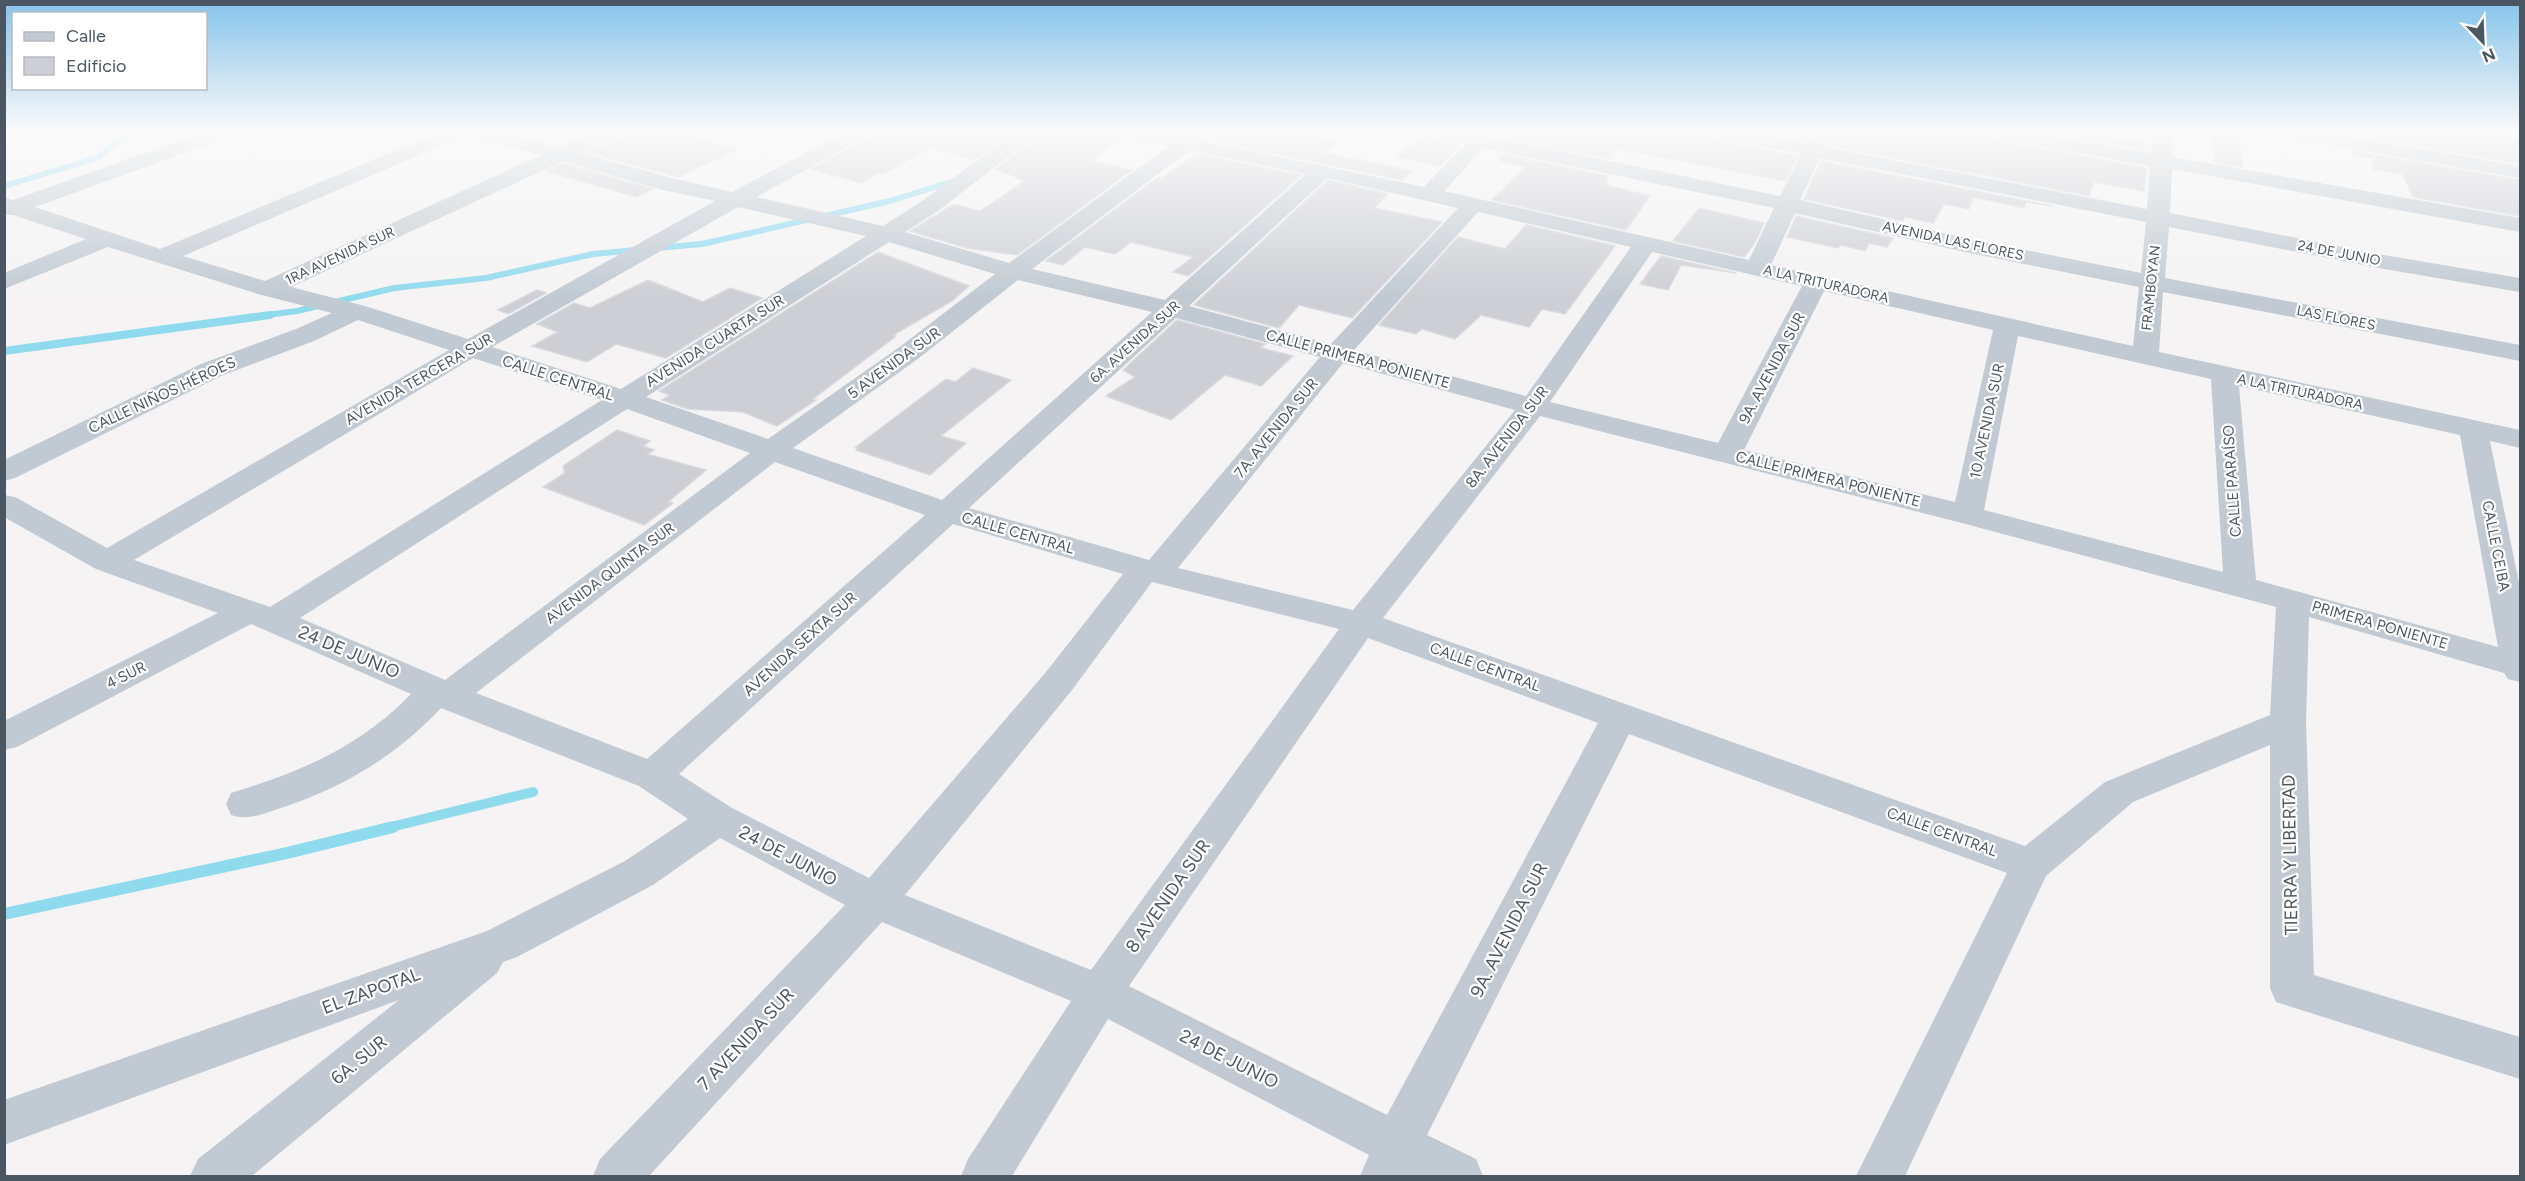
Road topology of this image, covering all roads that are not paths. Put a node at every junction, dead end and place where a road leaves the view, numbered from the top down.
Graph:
1 (65, 187) edge
2 (327, 187) edge
3 (490, 187) edge
4 (681, 187) edge
5 (756, 187) edge
6 (956, 187) edge
7 (1128, 187) edge
8 (1304, 187) edge
9 (1394, 187) edge
10 (1436, 187) edge
11 (1710, 187) edge
12 (1795, 187) edge
13 (2009, 187) edge
14 (2159, 187) edge
15 (2307, 187) edge
16 (1429, 195) junction
17 (733, 199) junction
18 (1787, 204) junction
19 (1472, 206) junction
20 (8, 207) edge
21 (2158, 218) junction
22 (2520, 225) edge
23 (884, 233) junction
24 (109, 238) junction
25 (1645, 244) junction
26 (161, 257) junction
27 (1757, 268) junction
28 (1013, 272) junction
29 (4, 282) edge
30 (1817, 282) junction
31 (2151, 282) junction
32 (2520, 285) edge
33 (267, 290) junction
34 (1172, 309) junction
35 (356, 311) junction
36 (2007, 327) junction
37 (468, 349) junction
38 (1337, 353) junction
39 (2520, 353) edge
40 (2145, 357) junction
41 (2224, 375) junction
42 (625, 399) junction
43 (1533, 406) junction
44 (2473, 429) junction
45 (2520, 439) edge
46 (772, 450) junction
47 (1727, 454) junction
48 (4, 472) edge
49 (4, 504) edge
50 (947, 512) junction
51 (1968, 515) junction
52 (107, 562) junction
53 (1150, 571) junction
54 (2240, 587) junction
55 (2293, 601) junction
56 (260, 616) junction
57 (1361, 623) junction
58 (2520, 666) edge
59 (443, 693) junction
60 (1620, 716) junction
61 (2288, 722) junction
62 (4, 737) edge
63 (652, 776) junction
64 (245, 804) dead end
65 (718, 819) junction
66 (2031, 865) junction
67 (875, 901) junction
68 (502, 944) junction
69 (1100, 993) junction
70 (2520, 1058) edge
71 (4, 1123) edge
72 (1391, 1161) edge
73 (215, 1176) edge
74 (617, 1176) edge
75 (985, 1176) edge
76 (1459, 1176) edge
77 (1880, 1176) edge

1 - 20 street
2 - 26 street
3 - 33 street, 1RA AVENIDA SUR
4 - 17 street, CALLE PRIMERA PONIENTE
5 - 17 street, AVENIDA TERCERA SUR
6 - 23 street, AVENIDA CUARTA SUR
7 - 28 street
8 - 34 street, 6A. AVENIDA SUR
9 - 16 street, A LA TRITURADORA
10 - 16 street
11 - 18 street, AVENIDA LAS FLORES
12 - 18 street
13 - 21 street, 24 DE JUNIO
14 - 21 street, FRAMBOYAN
15 - 22 street
16 - 19 street, A LA TRITURADORA
17 - 23 street, CALLE PRIMERA PONIENTE
17 - 37 street, AVENIDA TERCERA SUR
18 - 27 street
18 - 31 street, AVENIDA LAS FLORES
19 - 25 street, A LA TRITURADORA
19 - 38 street, 7A. AVENIDA SUR
20 - 24 street, CALLE CENTRAL
21 - 31 street, FRAMBOYAN
21 - 32 street, 24 DE JUNIO
23 - 28 street, CALLE PRIMERA PONIENTE
23 - 42 street, AVENIDA CUARTA SUR
24 - 26 street, CALLE CENTRAL
24 - 29 street
25 - 27 street, A LA TRITURADORA
25 - 43 street, 8A. AVENIDA SUR
26 - 33 street, CALLE CENTRAL
27 - 30 street, A LA TRITURADORA
28 - 34 street, CALLE PRIMERA PONIENTE
28 - 46 street, 5 AVENIDA SUR
30 - 36 street, A LA TRITURADORA
30 - 47 street, 9A. AVENIDA SUR
31 - 39 street, LAS FLORES
31 - 40 street, FRAMBOYAN
33 - 35 street, CALLE CENTRAL
34 - 38 street, CALLE PRIMERA PONIENTE
34 - 50 street, 6A. AVENIDA SUR
35 - 37 street, CALLE CENTRAL
35 - 48 street, CALLE NIÑOS HÉROES
36 - 40 street, A LA TRITURADORA
36 - 51 street, 10 AVENIDA SUR
37 - 42 street, CALLE CENTRAL
37 - 52 street, AVENIDA TERCERA SUR
38 - 43 street, CALLE PRIMERA PONIENTE
38 - 53 street, 7A. AVENIDA SUR
40 - 41 street, A LA TRITURADORA
41 - 44 street, A LA TRITURADORA
41 - 54 street, CALLE PARAÍSO
42 - 46 street, CALLE CENTRAL
42 - 56 street, AVENIDA CUARTA SUR
43 - 47 street, CALLE PRIMERA PONIENTE
43 - 57 street, 8A. AVENIDA SUR
44 - 45 street, A LA TRITURADORA
44 - 58 street, CALLE CEIBA
46 - 50 street, CALLE CENTRAL
46 - 59 street, AVENIDA QUINTA SUR
47 - 51 street, CALLE PRIMERA PONIENTE
49 - 52 street
50 - 53 street, CALLE CENTRAL
50 - 63 street, AVENIDA SEXTA SUR
51 - 54 street, CALLE PRIMERA PONIENTE
52 - 56 street, 24 DE JUNIO
53 - 57 street, CALLE CENTRAL
53 - 67 street, 7A. AVENIDA SUR
54 - 55 street, PRIMERA PONIENTE
55 - 58 street, PRIMERA PONIENTE
55 - 61 street, TIERRA Y LIBERTAD
56 - 59 street, 24 DE JUNIO
56 - 62 street, 4 SUR
57 - 60 street, CALLE CENTRAL
57 - 69 street, 8 AVENIDA SUR
59 - 63 street, 24 DE JUNIO
59 - 64 street, AVENIDA QUINTA SUR
60 - 66 street, CALLE CENTRAL
60 - 72 street, 9A. AVENIDA SUR
61 - 66 street
61 - 70 street, TIERRA Y LIBERTAD
63 - 65 street, 24 DE JUNIO
65 - 67 street, 24 DE JUNIO
65 - 68 street, EL ZAPOTAL
66 - 77 street
67 - 69 street, 24 DE JUNIO
67 - 74 street, 7 AVENIDA SUR
68 - 71 street, EL ZAPOTAL
68 - 73 street, 6A. SUR
69 - 72 street, 24 DE JUNIO
69 - 75 street, 8 AVENIDA SUR
72 - 76 street, 24 DE JUNIO

